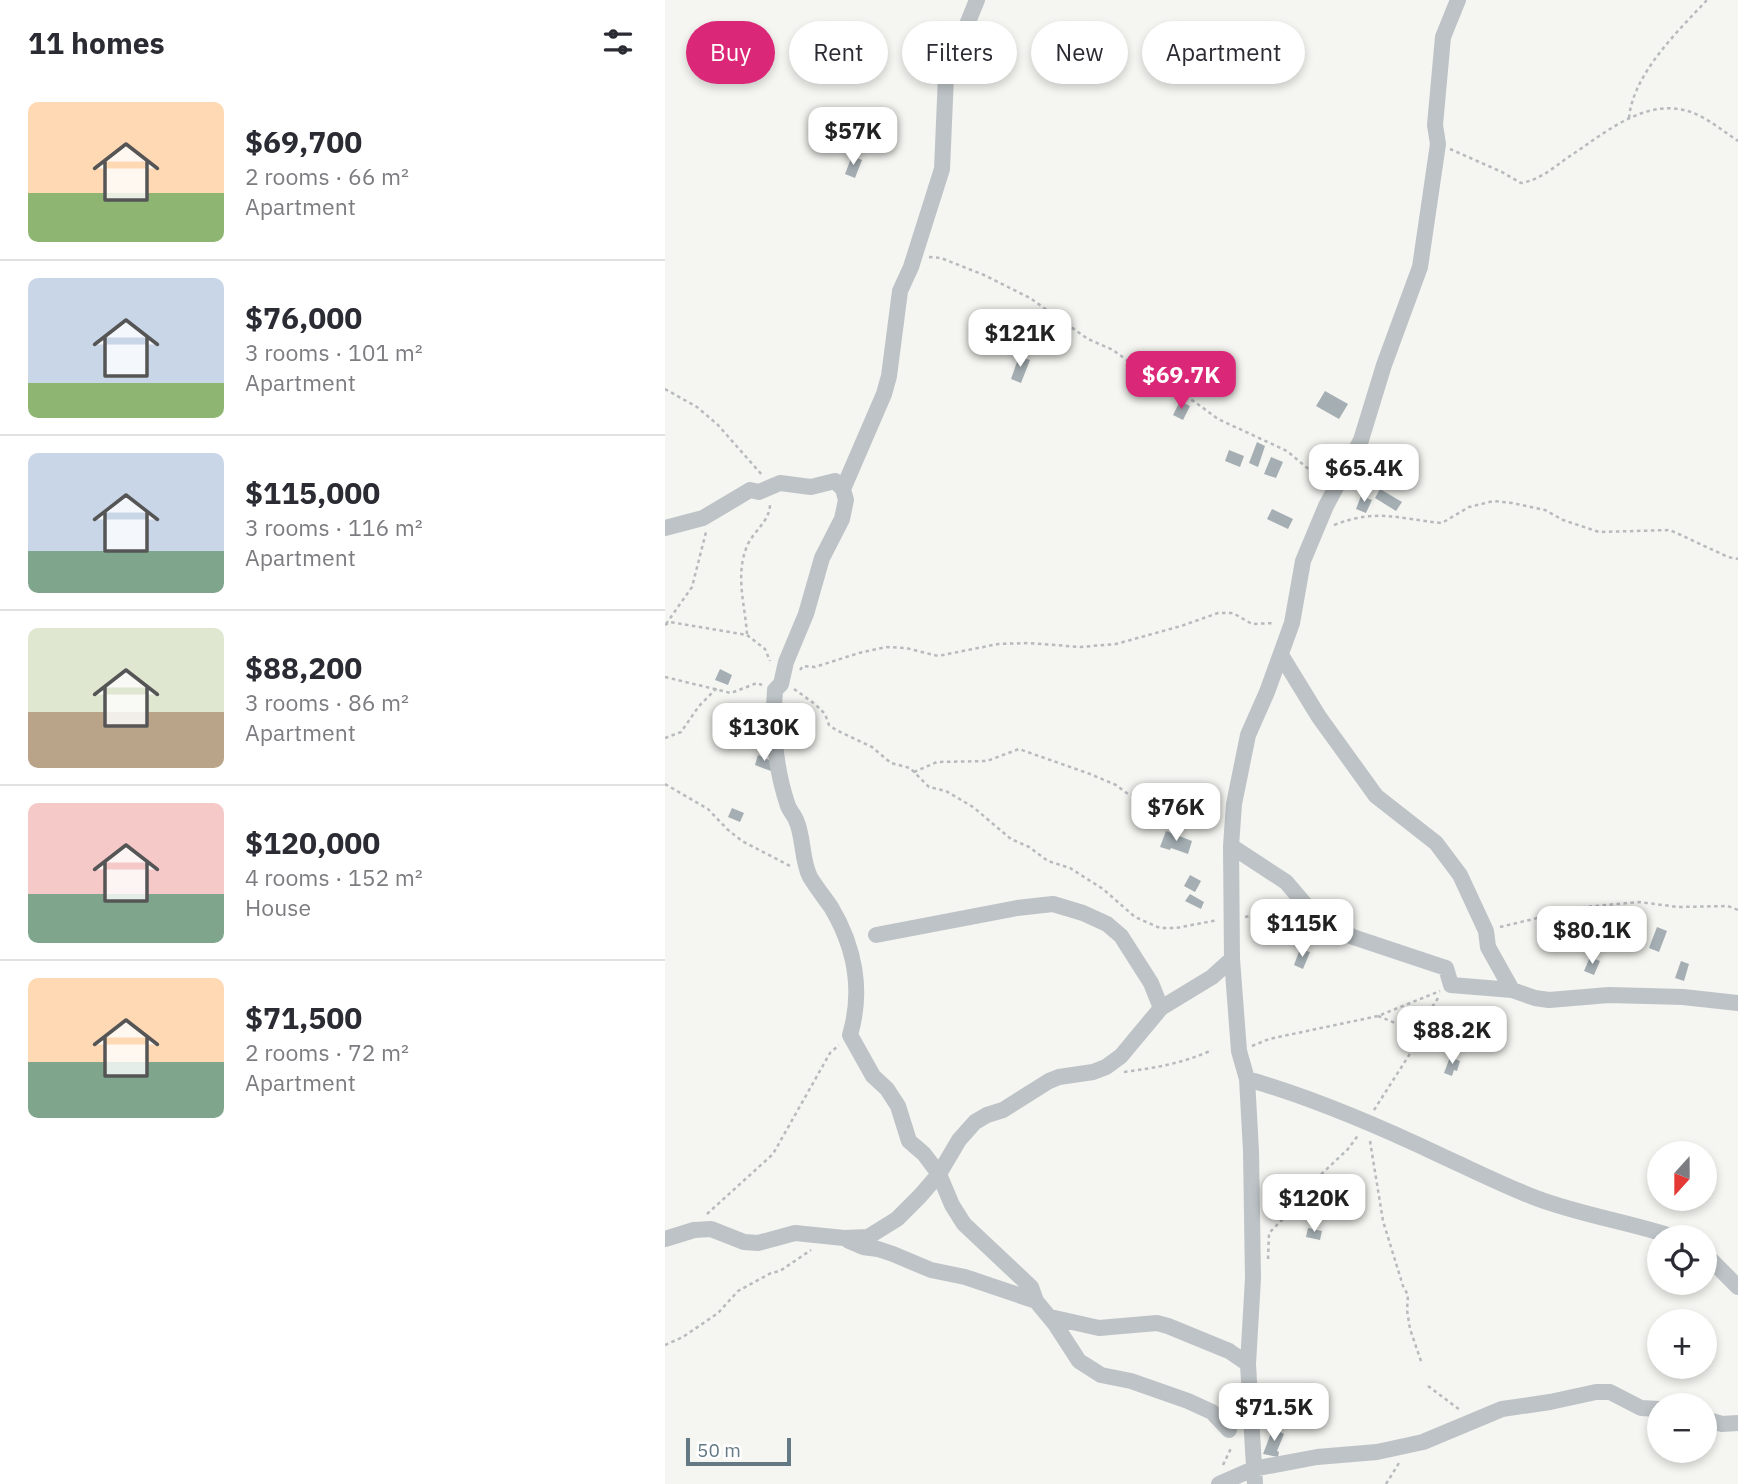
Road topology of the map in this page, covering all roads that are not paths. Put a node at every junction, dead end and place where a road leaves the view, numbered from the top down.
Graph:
1 (977, 0) edge
2 (1458, 0) edge
3 (843, 489) junction
4 (665, 528) edge
5 (1281, 654) junction
6 (1231, 846) junction
7 (876, 935) dead end
8 (1232, 959) junction
9 (1512, 990) junction
10 (1738, 1003) edge
11 (1161, 1009) junction
12 (1247, 1079) junction
13 (939, 1174) junction
14 (1647, 1229) edge
15 (844, 1238) junction
16 (665, 1239) edge
17 (1717, 1266) edge
18 (1738, 1287) edge
19 (1036, 1301) junction
20 (1050, 1317) junction
21 (1248, 1364) junction
22 (1647, 1408) edge
23 (1717, 1423) edge
24 (1738, 1423) edge
25 (1229, 1430) dead end
26 (1254, 1476) edge
27 (1219, 1484) edge

1 - 3 street
2 - 5 street
3 - 4 street
3 - 13 street
5 - 6 street
5 - 9 street
6 - 8 street
6 - 9 street
7 - 11 street
8 - 11 street
8 - 12 street
9 - 10 street
11 - 13 street
12 - 14 street
12 - 21 street
13 - 15 street
13 - 19 street
15 - 16 street
15 - 19 street
17 - 18 street
19 - 20 street
20 - 21 street
20 - 25 street
21 - 26 street
22 - 26 street
23 - 24 street
26 - 27 street

